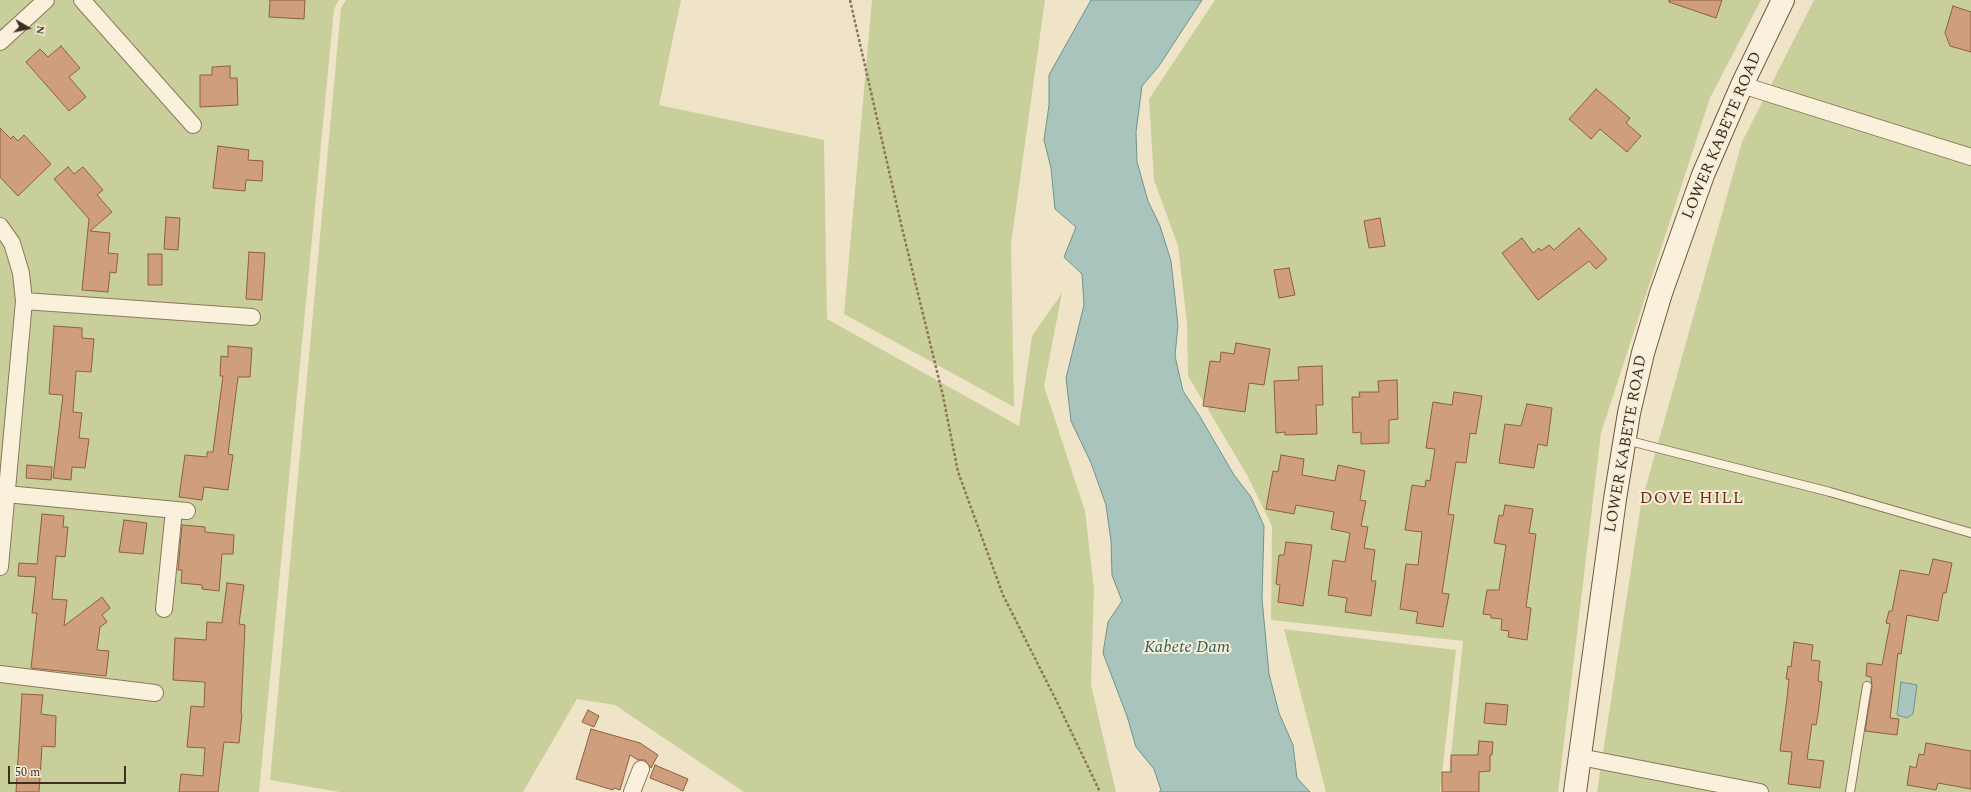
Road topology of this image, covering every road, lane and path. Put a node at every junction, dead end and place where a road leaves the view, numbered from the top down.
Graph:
1 (46, 0) edge
2 (82, 0) edge
3 (850, 0) edge
4 (1782, 0) edge
5 (0, 42) edge
6 (1742, 85) junction
7 (193, 125) dead end
8 (1971, 157) edge
9 (0, 226) edge
10 (24, 301) junction
11 (252, 317) dead end
12 (1625, 440) junction
13 (6, 494) junction
14 (1971, 533) edge
15 (0, 567) edge
16 (164, 609) dead end
17 (0, 674) edge
18 (1867, 686) dead end
19 (155, 692) dead end
20 (1580, 757) junction
21 (641, 769) dead end
22 (632, 792) edge
23 (1100, 792) edge
24 (1575, 792) edge
25 (1760, 792) edge
26 (1850, 792) edge

1 - 5 street
2 - 7 street
3 - 23 path
4 - 6 main road, LOWER KABETE ROAD
6 - 8 street
6 - 12 main road, LOWER KABETE ROAD
9 - 10 street
10 - 11 street
10 - 13 street
12 - 14 lane
12 - 20 main road, LOWER KABETE ROAD
13 - 15 street
13 - 16 street
17 - 19 street
18 - 26 lane
20 - 24 main road, LOWER KABETE ROAD
20 - 25 street
21 - 22 street

